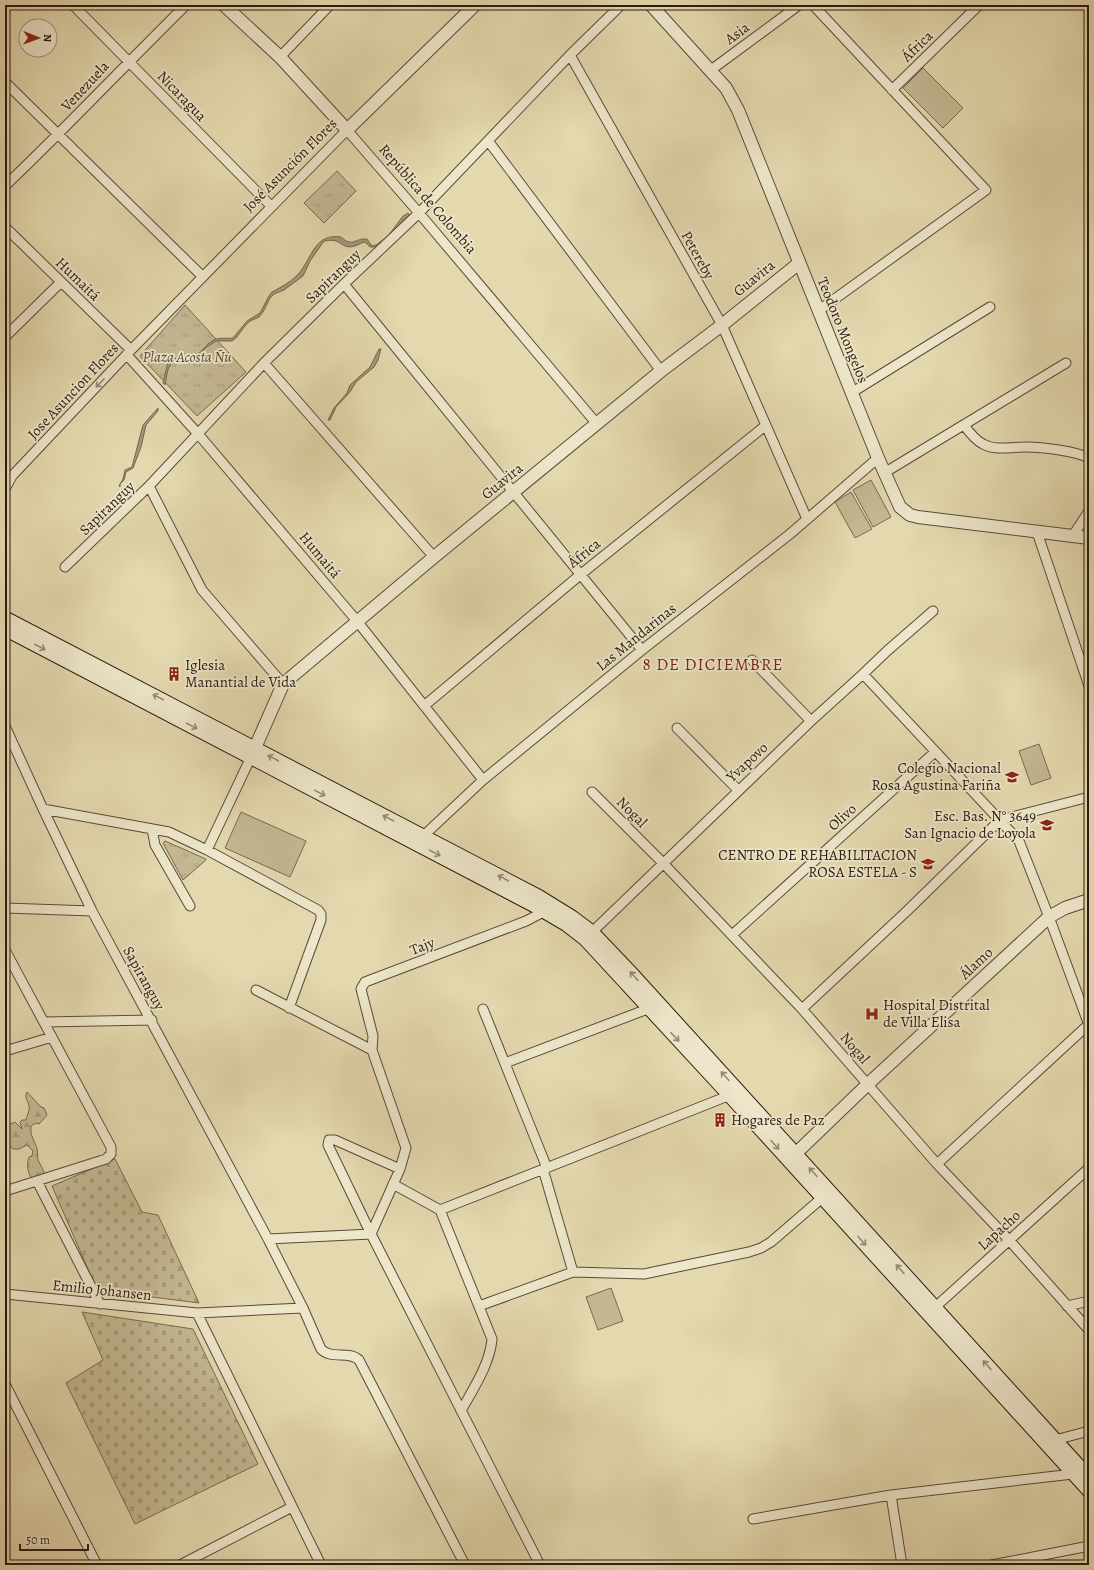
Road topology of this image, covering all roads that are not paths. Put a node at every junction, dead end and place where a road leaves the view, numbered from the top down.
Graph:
1 (73, 5) edge
2 (186, 5) edge
3 (224, 5) edge
4 (330, 5) edge
5 (474, 5) edge
6 (621, 5) edge
7 (651, 5) edge
8 (799, 5) edge
9 (813, 5) edge
10 (979, 5) edge
11 (570, 55) junction
12 (280, 56) junction
13 (129, 61) junction
14 (711, 70) junction
15 (5, 82) edge
16 (892, 90) junction
17 (347, 130) junction
18 (58, 136) junction
19 (489, 142) junction
20 (5, 186) edge
21 (271, 206) junction
22 (419, 213) junction
23 (5, 227) edge
24 (798, 264) junction
25 (202, 276) junction
26 (61, 282) junction
27 (344, 284) junction
28 (990, 307) dead end
29 (818, 311) junction
30 (722, 325) junction
31 (5, 337) edge
32 (129, 352) junction
33 (264, 363) junction
34 (1066, 363) dead end
35 (661, 371) junction
36 (851, 393) junction
37 (597, 424) junction
38 (964, 425) junction
39 (765, 426) junction
40 (199, 435) junction
41 (878, 458) junction
42 (1089, 458) edge
43 (884, 473) junction
44 (149, 486) junction
45 (5, 488) edge
46 (513, 492) junction
47 (1089, 510) edge
48 (807, 519) junction
49 (1037, 532) junction
50 (1072, 537) junction
51 (1089, 538) edge
52 (434, 557) junction
53 (65, 567) dead end
54 (580, 574) junction
55 (933, 611) dead end
56 (357, 621) junction
57 (7, 627) edge
58 (642, 650) junction
59 (752, 660) dead end
60 (1085, 663) edge
61 (864, 674) junction
62 (283, 684) junction
63 (1089, 686) edge
64 (424, 706) junction
65 (811, 721) junction
66 (5, 726) edge
67 (678, 728) dead end
68 (935, 752) junction
69 (253, 753) junction
70 (483, 780) junction
71 (738, 790) junction
72 (592, 792) dead end
73 (1089, 797) edge
74 (43, 809) junction
75 (1000, 820) junction
76 (152, 829) junction
77 (420, 840) junction
78 (208, 850) junction
79 (663, 863) junction
80 (1089, 900) edge
81 (190, 906) dead end
82 (5, 908) edge
83 (549, 909) junction
84 (92, 911) junction
85 (1049, 917) junction
86 (732, 935) junction
87 (588, 936) junction
88 (5, 950) edge
89 (256, 990) dead end
90 (654, 1007) junction
91 (289, 1008) junction
92 (484, 1008) dead end
93 (802, 1009) junction
94 (152, 1020) junction
95 (44, 1022) junction
96 (1089, 1024) edge
97 (52, 1037) junction
98 (372, 1050) junction
99 (5, 1051) edge
100 (505, 1063) junction
101 (868, 1084) junction
102 (734, 1094) junction
103 (792, 1157) junction
104 (937, 1164) junction
105 (545, 1168) junction
106 (1089, 1168) edge
107 (400, 1169) junction
108 (37, 1181) junction
109 (393, 1184) junction
110 (5, 1191) edge
111 (822, 1198) junction
112 (440, 1210) junction
113 (371, 1234) junction
114 (268, 1239) junction
115 (1009, 1240) junction
116 (573, 1272) junction
117 (5, 1294) edge
118 (1089, 1301) edge
119 (100, 1304) junction
120 (480, 1306) junction
121 (1067, 1306) junction
122 (303, 1308) junction
123 (931, 1310) junction
124 (197, 1313) junction
125 (1089, 1330) edge
126 (5, 1384) edge
127 (461, 1411) junction
128 (1089, 1431) edge
129 (1055, 1440) junction
130 (1070, 1466) junction
131 (1089, 1477) edge
132 (1089, 1491) edge
133 (891, 1495) junction
134 (292, 1507) junction
135 (753, 1519) dead end
136 (1089, 1546) edge
137 (97, 1565) edge
138 (180, 1565) edge
139 (321, 1565) edge
140 (465, 1565) edge
141 (538, 1565) edge
142 (902, 1565) edge
143 (992, 1565) edge

1 - 13 street, Nicaragua
2 - 13 street, Venezuela
3 - 12 street, República de Colombia
4 - 12 street
5 - 17 street, José Asunción Flores
6 - 11 street, Sapiranguy
7 - 14 street, Teodoro Mongelos
8 - 14 street, Asia
9 - 16 street
10 - 16 street, África
11 - 19 street, Sapiranguy
11 - 30 street, Petereby
12 - 17 street, República de Colombia
13 - 18 street, Venezuela
13 - 21 street, Nicaragua
14 - 24 street, Teodoro Mongelos
15 - 18 street
16 - 29 street
17 - 21 street, José Asunción Flores
17 - 22 street, República de Colombia
18 - 20 street, Venezuela
18 - 25 street
19 - 22 street, Sapiranguy
19 - 35 street
21 - 25 street, José Asunción Flores
22 - 27 street, Sapiranguy
22 - 37 street, República de Colombia
23 - 26 street, Humaitá
24 - 29 street, Teodoro Mongelos
24 - 30 street, Guavira
25 - 32 street, José Asunción Flores
26 - 31 street
26 - 32 street, Humaitá
27 - 33 street, Sapiranguy
27 - 46 street
28 - 36 street
29 - 36 street, Teodoro Mongelos
30 - 35 street, Guavira
30 - 39 street, Petereby
32 - 40 street, Humaitá
32 -> 45 street, Jose Asuncion Flores
33 - 40 street, Sapiranguy
33 - 52 street
34 - 38 street
35 - 37 street, Guavira
36 - 41 street, Teodoro Mongelos
37 - 46 street, Guavira
38 - 42 street
38 - 43 street
39 - 48 street, Petereby
39 - 54 street, África
40 - 44 street, Sapiranguy
40 - 56 street, Humaitá
41 - 43 street, Teodoro Mongelos
41 - 48 street, Las Mandarinas
43 - 49 street, Teodoro Mongelos
44 - 53 street, Sapiranguy
44 - 62 street
46 - 52 street, Guavira
46 - 54 street
47 - 50 street
48 - 58 street, Las Mandarinas
49 - 50 street, Teodoro Mongelos
49 - 60 street
50 - 51 street, Teodoro Mongelos
52 - 56 street, Guavira
54 - 58 street
54 - 64 street, África
55 - 61 street, Yvapovo
56 - 62 street, Guavira
56 - 64 street, Humaitá
57 - 69 main road
58 - 70 street, Las Mandarinas
59 - 65 street
60 - 63 street
61 - 65 street, Yvapovo
61 - 68 street
62 - 69 street, Guavira
64 - 70 street, Humaitá
65 - 71 street, Yvapovo
66 - 74 street, Sapiranguy
67 - 71 street
68 - 75 street
68 - 86 street, Olivo
69 - 77 main road
69 - 78 street
70 - 77 street, Las Mandarinas
71 - 79 street, Yvapovo
72 - 79 street, Nogal
73 - 75 street
74 - 76 street
74 - 84 street, Sapiranguy
75 - 85 street
75 - 93 street
76 - 78 street
76 - 81 street
77 - 83 main road
78 - 91 street
79 - 86 street, Nogal
79 - 87 street, Yvapovo
80 - 85 street, Álamo
82 - 84 street
83 - 87 main road
83 - 98 street, Tajy
84 - 94 street, Sapiranguy
85 - 96 street
85 - 101 street, Álamo
86 - 93 street, Nogal
87 - 90 main road
88 - 95 street
89 - 91 street
90 - 100 street
90 - 102 main road
91 - 98 street
92 - 100 street
93 - 101 street, Nogal
94 - 95 street
94 - 114 street, Sapiranguy
95 - 97 street
96 - 104 street
97 - 99 street
97 - 108 street
98 - 107 street, Tajy
100 - 105 street
101 - 103 street, Álamo
101 - 104 street, Nogal
102 - 103 main road
102 - 105 street
103 - 111 main road
123 -> 103 main road
104 - 115 street, Nogal
105 - 112 street
105 - 116 street
106 - 115 street, Lapacho
107 - 109 street, Tajy
107 - 113 street
108 - 110 street
108 - 119 street
109 - 112 street
109 - 113 street, Tajy
111 - 116 street
111 -> 123 main road
112 - 120 street
113 - 114 street
113 - 127 street
114 - 122 street, Sapiranguy
115 - 121 street, Nogal
115 - 123 street, Lapacho
116 - 120 street
117 - 119 street, Emilio Johansen
118 - 121 street
119 - 124 street, Emilio Johansen
120 - 127 street
121 - 125 street, Nogal
122 - 124 street, Emilio Johansen
122 - 140 street, Sapiranguy
129 -> 123 main road
123 - 130 main road
124 - 134 street
126 - 137 street
127 - 141 street
128 - 129 street
129 - 130 main road
130 - 131 main road
130 - 132 main road
130 - 133 street
133 - 135 street
133 - 142 street
134 - 138 street
134 - 139 street
136 - 143 street

